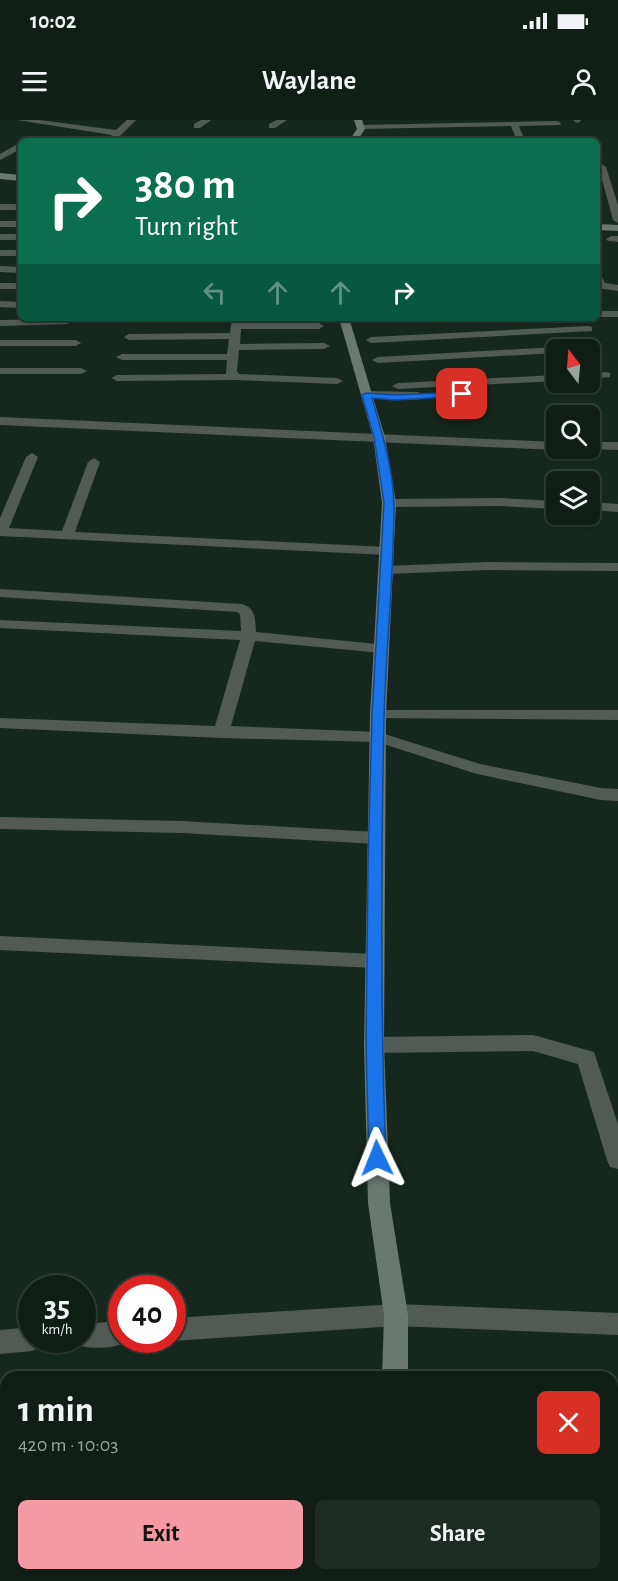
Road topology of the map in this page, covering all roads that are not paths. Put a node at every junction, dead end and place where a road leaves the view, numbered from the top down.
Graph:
1 (21, 120) edge
2 (132, 120) edge
3 (207, 120) edge
4 (283, 120) edge
5 (525, 122) edge
6 (514, 124) junction
7 (197, 126) dead end
8 (272, 126) dead end
9 (357, 130) edge
10 (118, 133) junction
11 (494, 133) dead end
12 (559, 135) dead end
13 (113, 138) edge
14 (520, 138) edge
15 (9, 142) dead end
16 (18, 144) edge
17 (18, 147) edge
18 (0, 157) edge
19 (600, 166) edge
20 (0, 176) edge
21 (18, 178) edge
22 (0, 207) edge
23 (18, 207) edge
24 (618, 220) edge
25 (0, 224) edge
26 (18, 224) edge
27 (600, 227) edge
28 (618, 228) edge
29 (0, 237) edge
30 (18, 237) edge
31 (0, 253) edge
32 (18, 253) edge
33 (0, 269) edge
34 (18, 270) edge
35 (600, 284) edge
36 (0, 286) edge
37 (18, 286) edge
38 (618, 288) edge
39 (0, 304) edge
40 (18, 305) edge
41 (600, 314) edge
42 (618, 314) edge
43 (18, 319) edge
44 (19, 321) edge
45 (49, 321) edge
46 (345, 321) edge
47 (0, 322) edge
48 (64, 322) dead end
49 (319, 326) dead end
50 (588, 329) dead end
51 (489, 330) junction
52 (129, 337) dead end
53 (235, 337) edge
54 (371, 340) dead end
55 (76, 343) dead end
56 (5, 346) edge
57 (324, 346) dead end
58 (546, 353) edge
59 (122, 357) dead end
60 (378, 360) dead end
61 (510, 366) junction
62 (0, 371) edge
63 (81, 371) dead end
64 (546, 375) edge
65 (600, 375) edge
66 (606, 375) dead end
67 (236, 377) junction
68 (117, 378) dead end
69 (337, 381) dead end
70 (398, 386) dead end
71 (506, 392) dead end
72 (366, 395) junction
73 (0, 421) edge
74 (379, 437) junction
75 (546, 445) edge
76 (600, 446) edge
77 (618, 446) edge
78 (32, 457) dead end
79 (94, 462) dead end
80 (389, 503) junction
81 (546, 504) edge
82 (600, 507) edge
83 (618, 508) edge
84 (0, 532) edge
85 (67, 536) junction
86 (387, 551) junction
87 (618, 567) edge
88 (386, 570) junction
89 (0, 593) edge
90 (0, 624) edge
91 (249, 636) junction
92 (381, 648) junction
93 (378, 715) junction
94 (618, 715) edge
95 (0, 723) edge
96 (221, 733) junction
97 (378, 737) junction
98 (618, 795) edge
99 (0, 823) edge
100 (376, 838) junction
101 (0, 943) edge
102 (374, 961) junction
103 (374, 1045) junction
104 (618, 1160) edge
105 (396, 1315) junction
106 (618, 1324) edge
107 (186, 1329) edge
108 (18, 1341) edge
109 (0, 1342) edge
110 (395, 1371) edge

1 - 10 street
2 - 10 street
3 - 7 street
4 - 8 street
5 - 6 street
5 - 12 street
6 - 9 street
6 - 14 street
9 - 11 street
10 - 13 street
15 - 16 street
17 - 18 street
19 - 24 street
20 - 21 street
22 - 23 street
25 - 26 street
27 - 28 street
29 - 30 street
31 - 32 street
33 - 34 street
35 - 38 street
36 - 37 street
39 - 40 street
41 - 42 street
43 - 47 street
44 - 56 street
45 - 48 street
46 - 72 street
49 - 53 street
50 - 51 street
51 - 54 street
51 - 61 street
52 - 53 street
53 - 57 street
53 - 59 street
53 - 67 street
55 - 56 street
58 - 61 street
60 - 61 street
61 - 64 street
61 - 70 street
62 - 63 street
65 - 66 street
67 - 68 street
67 - 69 street
71 - 72 street
72 - 74 street
73 - 74 street
74 - 75 street
74 - 80 street
76 - 77 street
78 - 84 street
79 - 85 street
80 - 81 street
80 - 86 street
82 - 83 street
84 - 85 street
85 - 86 street
86 - 88 street
87 - 88 street
88 - 92 street
89 - 91 street
90 - 91 street
91 - 92 street
91 - 96 street
92 - 93 street
93 - 94 street
93 - 97 street
95 - 96 street
96 - 97 street
97 - 98 street
97 - 100 street
99 - 100 street
100 - 102 street
101 - 102 street
102 - 103 street
103 - 104 street
103 - 105 street
105 - 106 street
105 - 107 street
105 - 110 street
108 - 109 street

